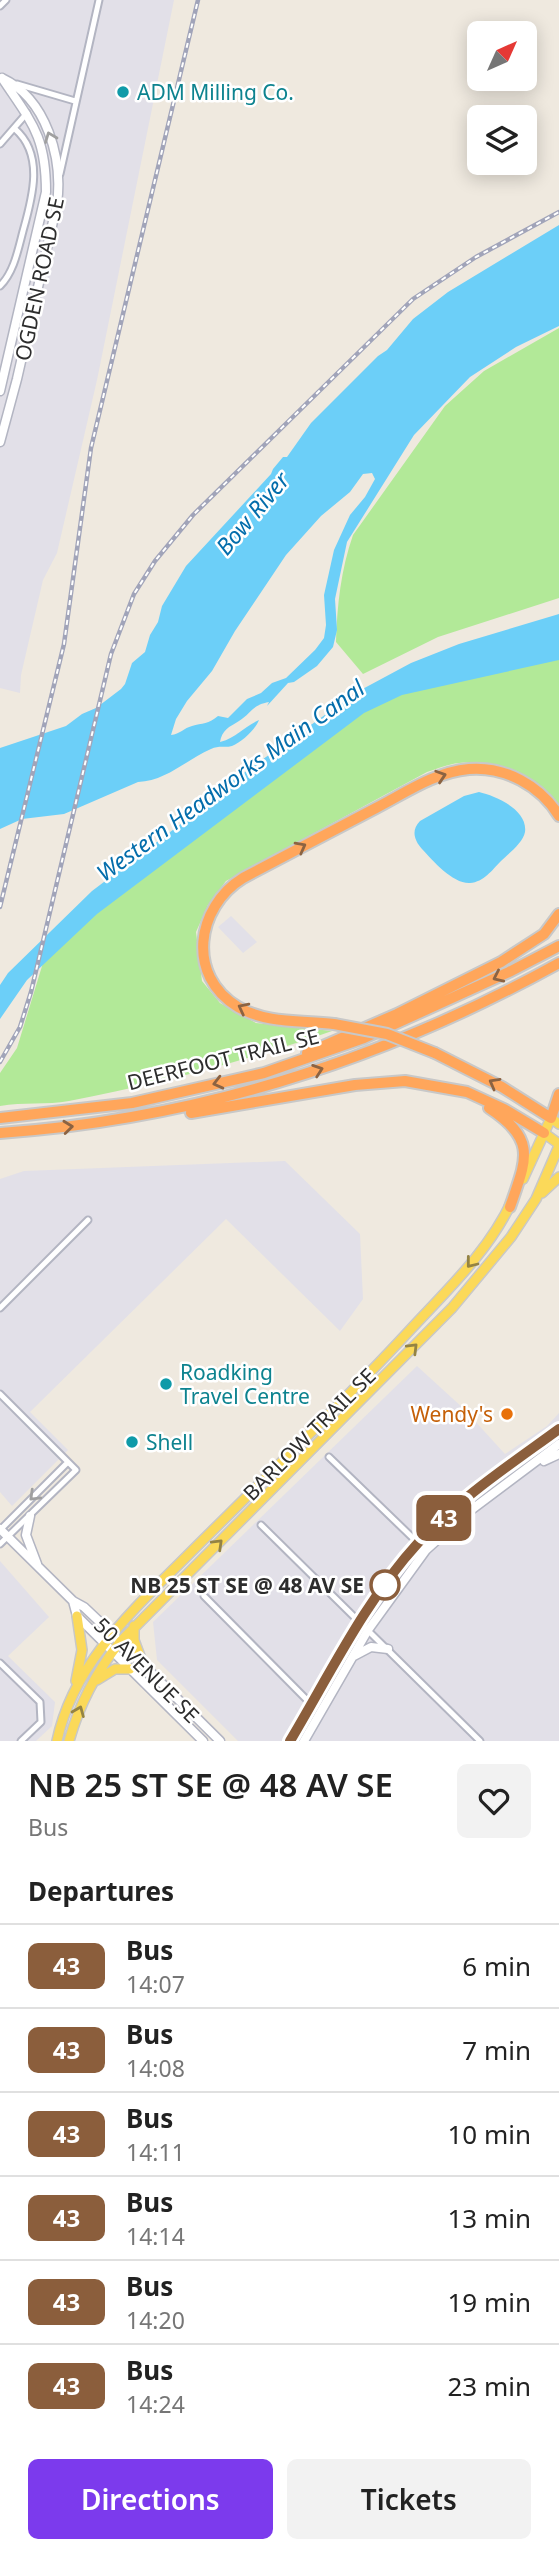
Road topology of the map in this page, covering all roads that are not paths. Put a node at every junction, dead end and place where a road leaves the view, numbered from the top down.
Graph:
1 (6, 0) edge
2 (99, 0) edge
3 (0, 6) edge
4 (1, 77) edge
5 (14, 83) junction
6 (75, 101) junction
7 (27, 113) junction
8 (15, 129) junction
9 (0, 144) edge
10 (59, 176) junction
11 (0, 286) edge
12 (0, 391) edge
13 (0, 442) edge
14 (559, 816) edge
15 (559, 914) edge
16 (559, 946) edge
17 (559, 963) edge
18 (264, 1073) junction
19 (452, 1090) junction
20 (559, 1094) edge
21 (157, 1113) junction
22 (0, 1118) edge
23 (555, 1121) edge
24 (0, 1133) edge
25 (544, 1133) junction
26 (559, 1145) edge
27 (559, 1177) edge
28 (536, 1199) junction
29 (510, 1207) junction
30 (88, 1220) dead end
31 (0, 1308) edge
32 (0, 1394) edge
33 (559, 1429) edge
34 (559, 1444) edge
35 (559, 1454) edge
36 (329, 1457) dead end
37 (68, 1462) junction
38 (534, 1463) junction
39 (466, 1499) junction
40 (474, 1508) junction
41 (30, 1516) junction
42 (261, 1525) dead end
43 (0, 1529) edge
44 (8, 1537) junction
45 (418, 1543) junction
46 (0, 1544) edge
47 (38, 1567) junction
48 (204, 1597) dead end
49 (73, 1601) junction
50 (77, 1616) junction
51 (360, 1623) junction
52 (134, 1626) junction
53 (368, 1630) junction
54 (111, 1633) junction
55 (120, 1642) junction
56 (104, 1643) junction
57 (388, 1650) junction
58 (113, 1651) junction
59 (352, 1658) junction
60 (0, 1662) edge
61 (143, 1664) junction
62 (131, 1670) junction
63 (93, 1683) junction
64 (74, 1693) junction
65 (312, 1705) junction
66 (21, 1741) edge
67 (57, 1741) edge
68 (69, 1741) edge
69 (203, 1741) edge
70 (220, 1741) edge
71 (290, 1741) edge
72 (304, 1741) edge
73 (480, 1741) edge

1 - 3 street
2 - 6 street
4 - 5 street, OGDEN ROAD SE
4 - 7 street, OGDEN ROAD SE
5 - 6 street, OGDEN ROAD SE
10 -> 5 street, OGDEN ROAD SE
6 - 10 street
7 - 8 street
7 - 12 street, OGDEN ROAD SE
8 - 9 street
8 - 11 street
10 - 13 street, OGDEN ROAD SE
23 -> 14 highway, bridge
15 - 18 highway
16 -> 18 highway, DEERFOOT TRAIL SE
21 -> 17 highway, DEERFOOT TRAIL SE
18 -> 22 highway, DEERFOOT TRAIL SE
19 - 21 highway
19 - 25 highway
19 - 29 highway
20 - 23 highway
24 -> 21 highway, DEERFOOT TRAIL SE
23 - 25 main road, BARLOW TRAIL SE
25 - 26 main road
25 - 29 main road, BARLOW TRAIL SE
26 - 28 main road, BARLOW TRAIL SE
27 - 28 main road
52 -> 28 main road, BARLOW TRAIL SE
29 -> 54 main road, BARLOW TRAIL SE
30 - 31 street
32 - 37 street
33 - 39 street
34 - 38 street
35 - 38 street
36 - 45 street
37 - 41 street
37 -> 43 street
38 - 40 street
39 - 40 street
39 - 45 street
40 - 53 street
41 - 44 street
41 - 47 street
42 - 51 street
43 - 44 street, 50 AVENUE SE
44 - 46 street
44 - 47 street, 50 AVENUE SE
45 - 51 street
47 - 49 street, 50 AVENUE SE
48 - 65 street
49 - 50 street, 50 AVENUE SE
49 - 54 street, 50 AVENUE SE
50 - 56 street, 50 AVENUE SE
50 - 64 main road
51 - 53 street
51 - 65 street
52 - 55 main road, BARLOW TRAIL SE
52 - 61 main road
53 - 57 street
53 - 59 street
54 - 55 street, 50 AVENUE SE
54 - 56 main road, BARLOW TRAIL SE
55 - 58 main road, BARLOW TRAIL SE
55 - 61 street, 50 AVENUE SE
56 - 58 street, 50 AVENUE SE
56 - 64 main road, BARLOW TRAIL SE
57 - 59 street
57 - 73 street
58 - 62 street, 50 AVENUE SE
58 - 63 main road, BARLOW TRAIL SE
59 - 72 street
60 - 66 street
61 - 70 street, 50 AVENUE SE
62 - 63 main road
62 - 69 street, 50 AVENUE SE
68 -> 63 main road, BARLOW TRAIL SE
64 - 67 main road, BARLOW TRAIL SE
65 - 71 street

